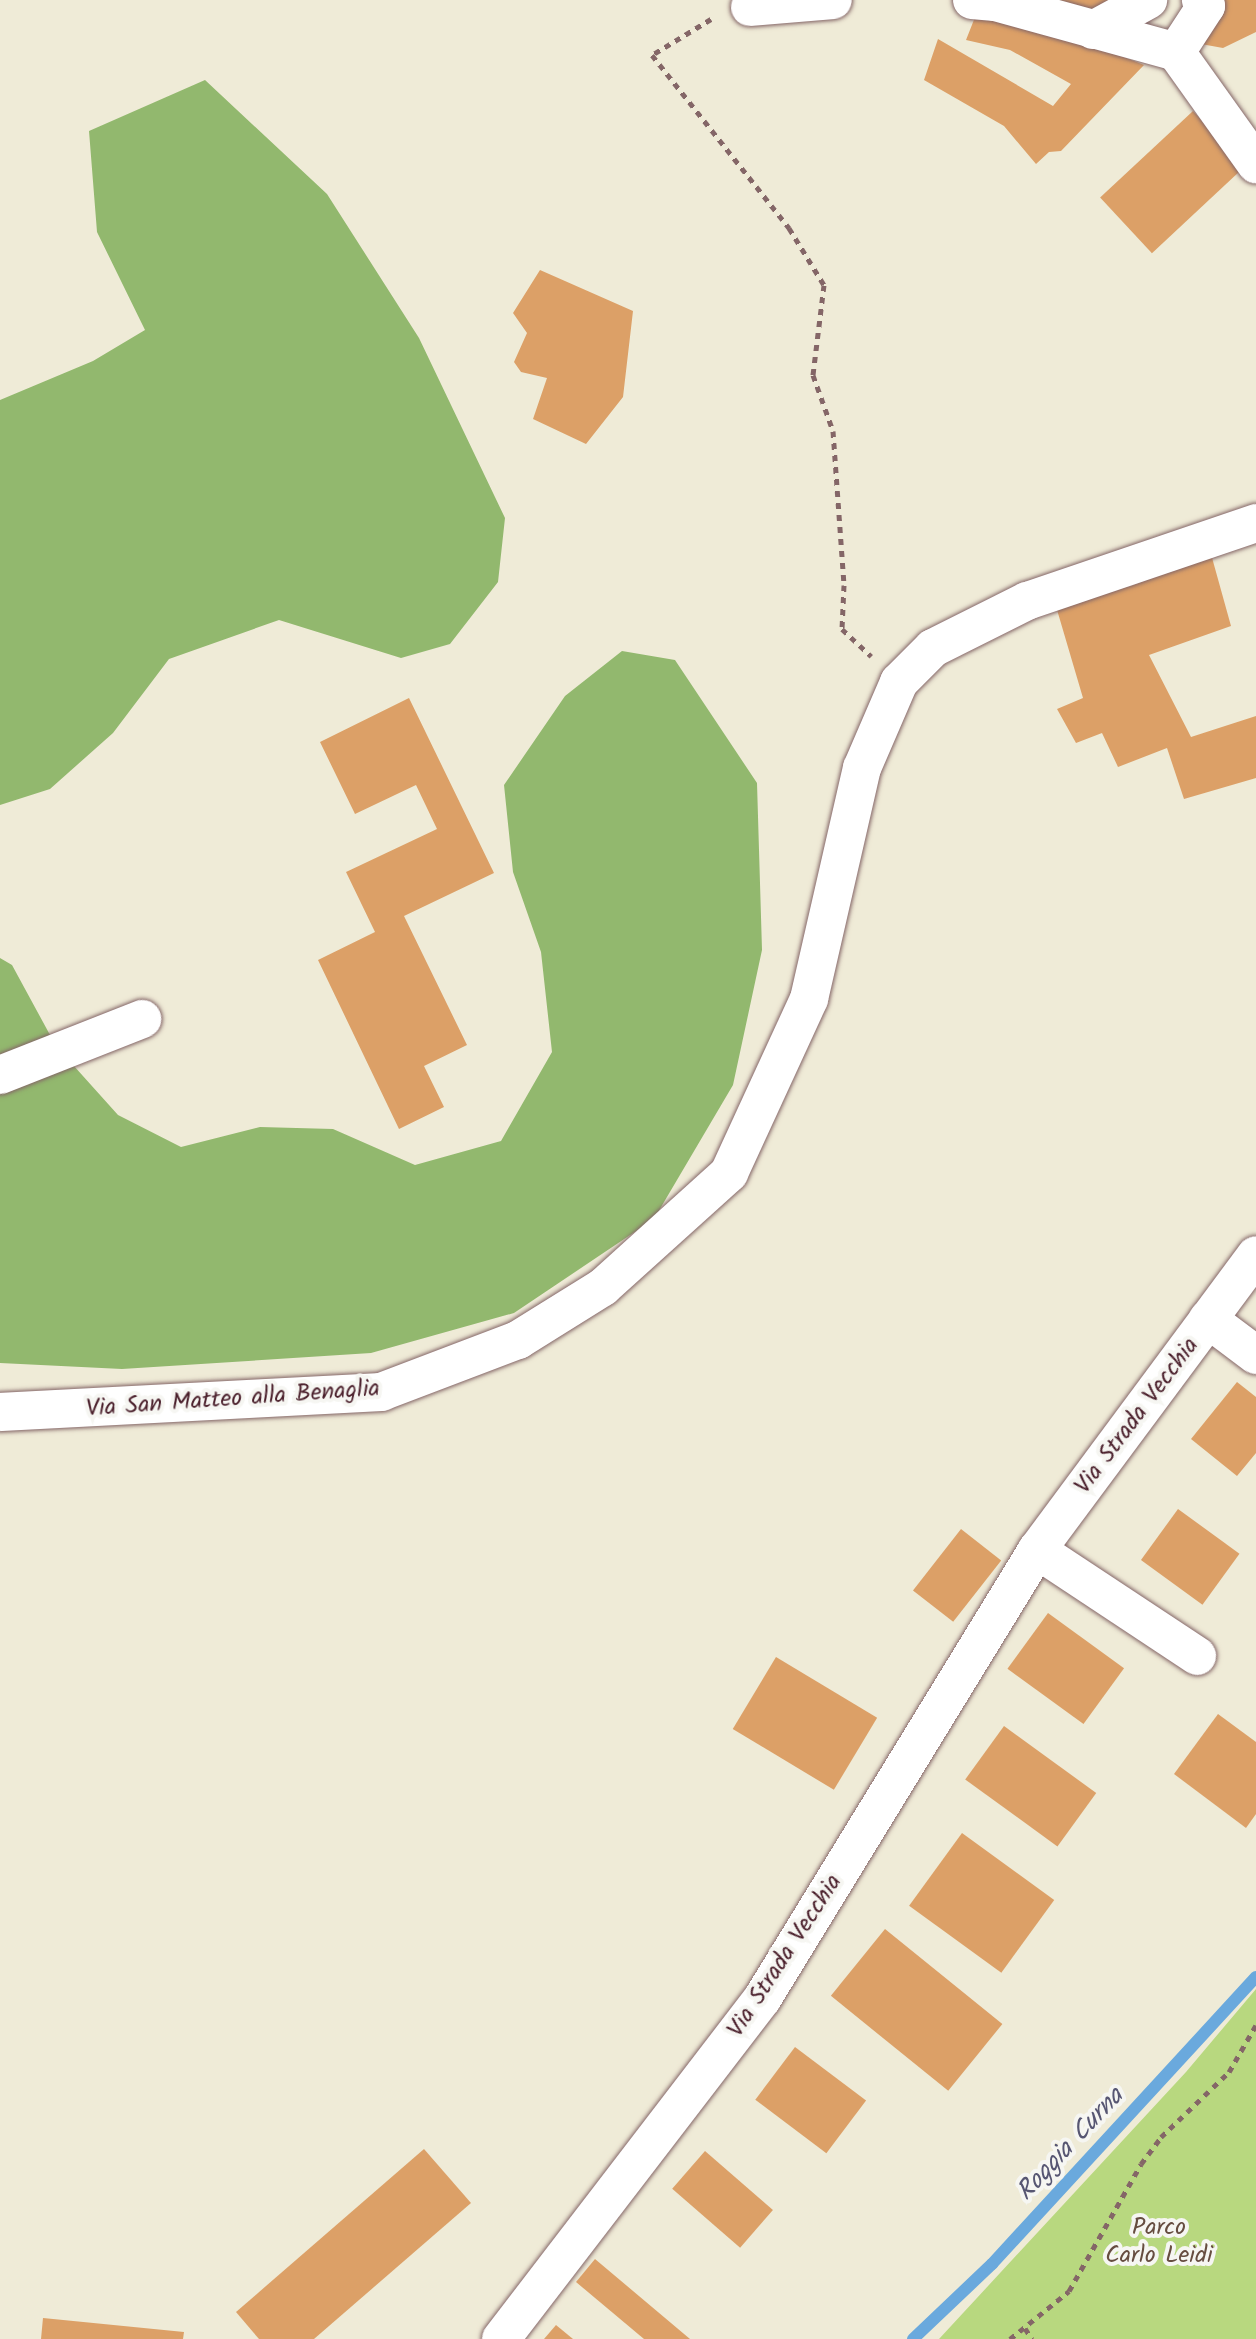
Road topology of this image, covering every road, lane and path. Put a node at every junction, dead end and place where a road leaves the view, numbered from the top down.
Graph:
1 (833, 0) edge
2 (972, 0) edge
3 (1148, 0) edge
4 (1201, 0) edge
5 (750, 7) joint
6 (1093, 30) junction
7 (1176, 52) junction
8 (1256, 164) edge
9 (1256, 523) edge
10 (899, 682) junction
11 (142, 1019) dead end
12 (0, 1075) edge
13 (1256, 1255) edge
14 (1208, 1319) junction
15 (1256, 1355) edge
16 (0, 1412) edge
17 (1037, 1550) junction
18 (1197, 1656) dead end
19 (1256, 2025) edge
20 (1025, 2328) junction
21 (501, 2339) edge
22 (1010, 2339) edge
23 (1032, 2339) edge

1 - 5 street
2 - 6 street
3 - 6 street
4 - 7 street
5 - 10 path
6 - 7 street
7 - 8 street
9 - 10 street, Via San Matteo alla Benaglia
10 - 16 street, Via San Matteo alla Benaglia
11 - 12 street
13 - 14 street, Via Strada Vecchia
14 - 15 street, Via Strada Vecchia
14 - 17 street, Via Strada Vecchia
17 - 18 street
17 - 21 street, Via Strada Vecchia
19 - 20 path
20 - 22 path
20 - 23 path

